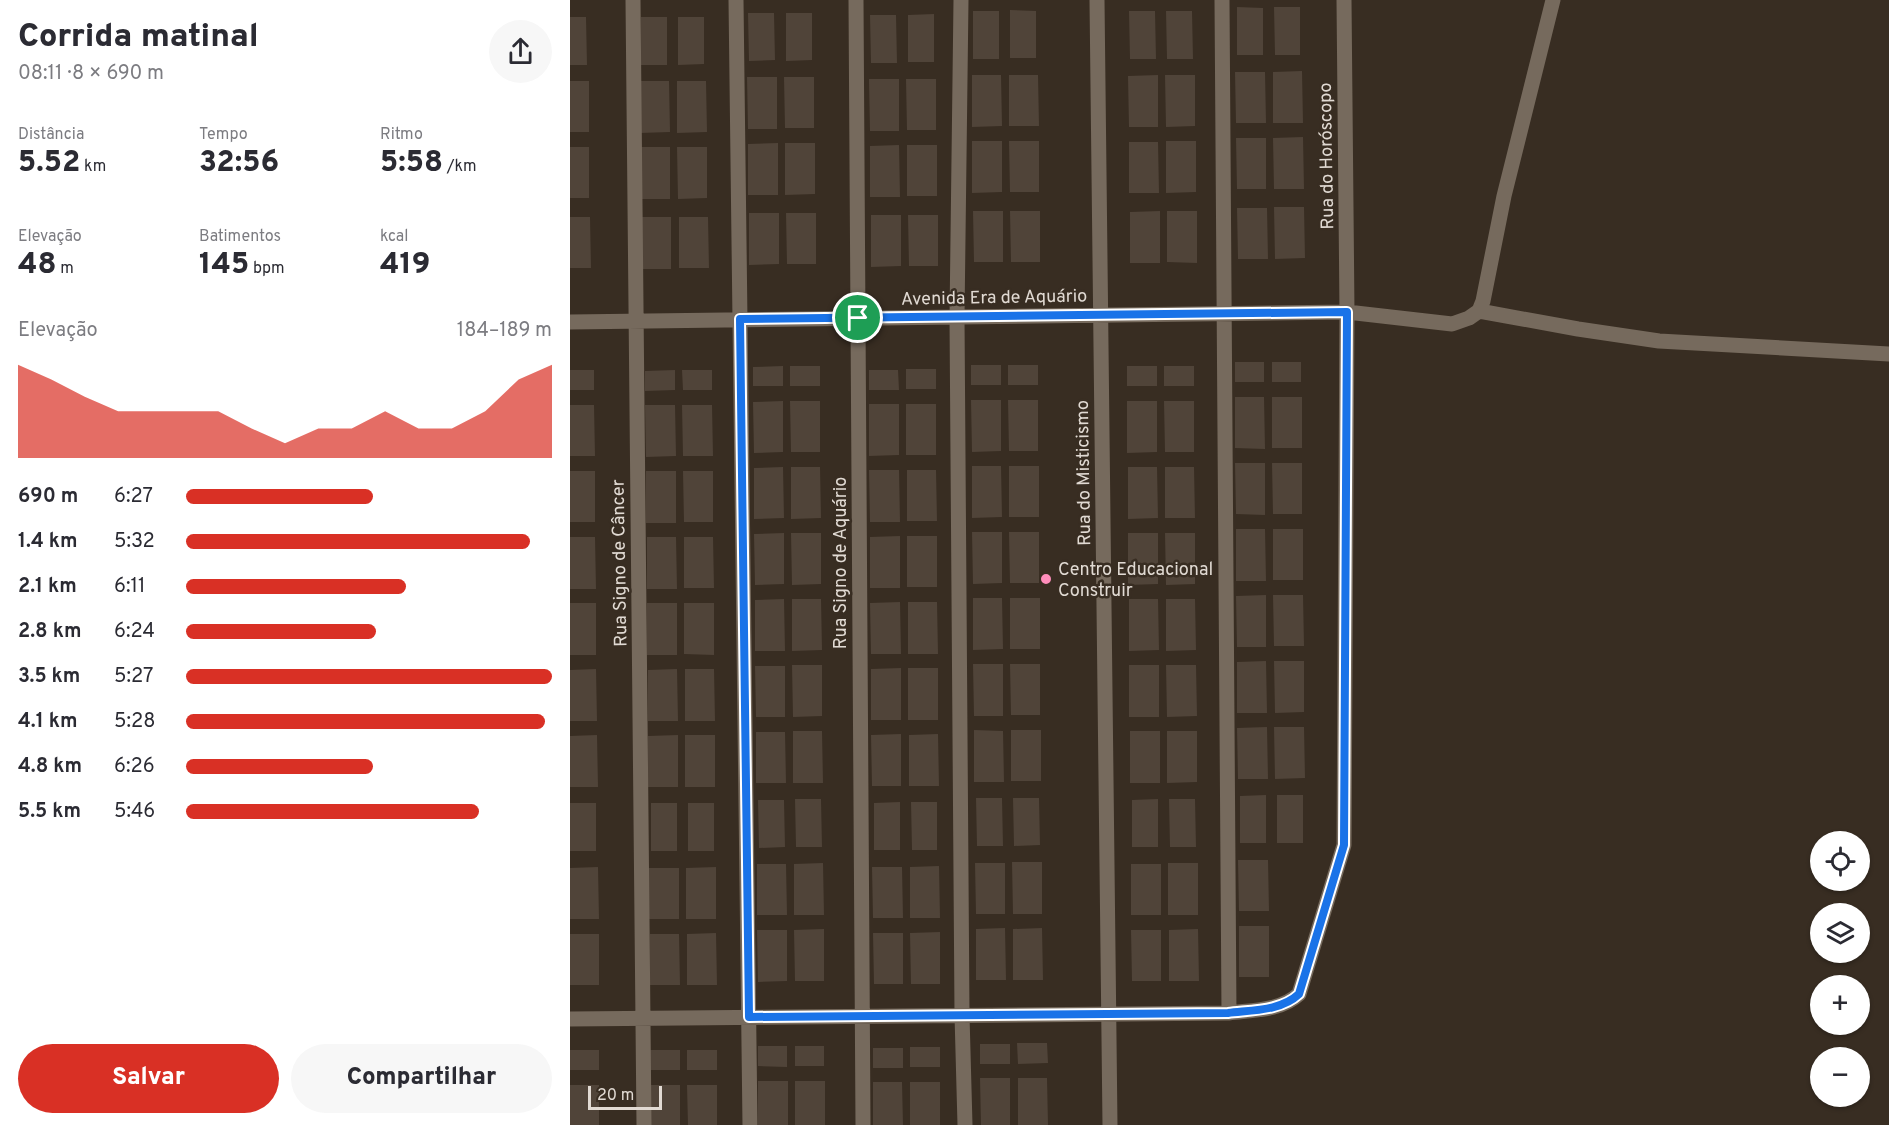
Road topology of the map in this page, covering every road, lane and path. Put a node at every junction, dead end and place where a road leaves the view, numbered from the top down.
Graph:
1 (633, 0) edge
2 (736, 0) edge
3 (856, 0) edge
4 (961, 0) edge
5 (1097, 0) edge
6 (1222, 0) edge
7 (1344, 0) edge
8 (1552, 0) edge
9 (1479, 311) junction
10 (1347, 312) junction
11 (1224, 313) junction
12 (1101, 315) junction
13 (957, 317) junction
14 (858, 318) junction
15 (740, 319) junction
16 (636, 321) junction
17 (570, 322) edge
18 (1889, 354) edge
19 (1228, 1013) junction
20 (1110, 1014) junction
21 (862, 1016) junction
22 (962, 1016) junction
23 (749, 1017) junction
24 (643, 1018) junction
25 (570, 1019) edge
26 (644, 1125) edge
27 (750, 1125) edge
28 (863, 1125) edge
29 (965, 1125) edge
30 (1110, 1125) edge

1 - 16 street, Rua Signo de Câncer
2 - 15 street
3 - 14 street, Rua Signo de Aquário
4 - 13 street
5 - 12 street, Rua do Misticismo
6 - 11 street
7 - 10 street, Rua do Horóscopo
8 - 9 street
9 - 10 street, Avenida Era de Aquário
9 - 18 street
10 - 11 street, Avenida Era de Aquário
10 - 19 street, Rua do Horóscopo
11 - 12 street, Avenida Era de Aquário
11 - 19 street
12 - 13 street, Avenida Era de Aquário
12 - 20 street, Rua do Misticismo
13 - 14 street, Avenida Era de Aquário
13 - 22 street
14 - 15 street, Avenida Era de Aquário
14 - 21 street, Rua Signo de Aquário
15 - 16 street, Avenida Era de Aquário
15 - 23 street
16 - 17 street, Avenida Era de Aquário
16 - 24 street, Rua Signo de Câncer
19 - 20 street, Rua do Horóscopo
20 - 22 street, Rua do Horóscopo
20 - 30 street, Rua do Misticismo
21 - 22 street, Rua do Horóscopo
21 - 23 street, Rua do Horóscopo
21 - 28 street, Rua Signo de Aquário
22 - 29 street
23 - 24 street, Rua do Horóscopo
23 - 27 street
24 - 25 street, Rua do Horóscopo
24 - 26 street, Rua Signo de Câncer

